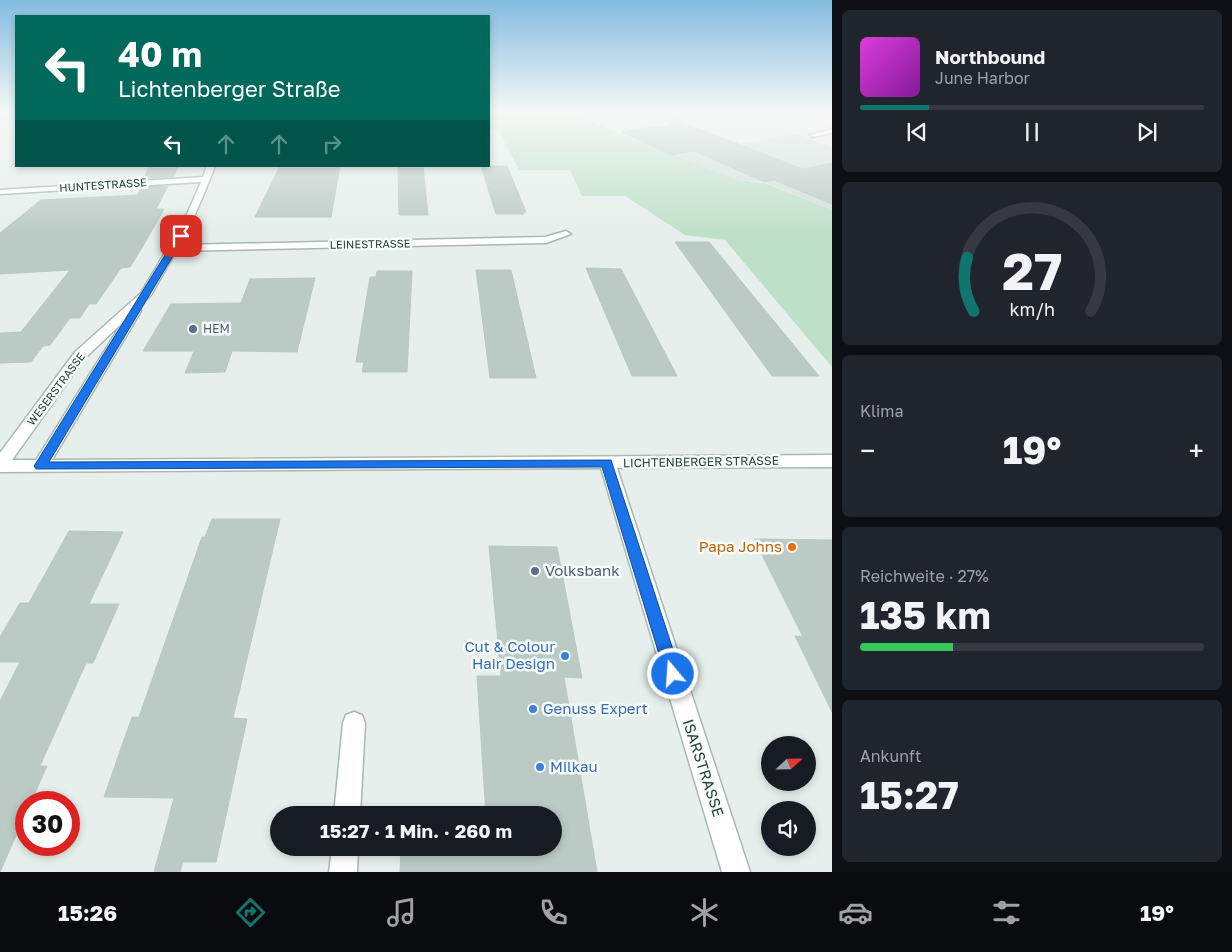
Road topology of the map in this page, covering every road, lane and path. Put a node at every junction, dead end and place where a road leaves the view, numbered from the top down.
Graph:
1 (211, 167) edge
2 (207, 179) junction
3 (0, 192) edge
4 (566, 234) dead end
5 (174, 248) junction
6 (145, 295) junction
7 (832, 461) edge
8 (607, 463) junction
9 (0, 466) edge
10 (40, 466) junction
11 (354, 724) dead end
12 (348, 806) edge
13 (344, 856) edge
14 (343, 872) edge
15 (736, 872) edge

1 - 2 street, WESERSTRASSE
2 - 3 street, HUNTESTRASSE
2 - 5 street, WESERSTRASSE
4 - 5 street, LEINESTRASSE
5 - 6 street, WESERSTRASSE
6 - 9 street, WESERSTRASSE
6 - 10 street, WESERSTRASSE
7 - 8 street, LICHTENBERGER STRASSE
8 - 10 street, LICHTENBERGER STRASSE
8 - 15 street, ISARSTRASSE
9 - 10 street, LICHTENBERGER STRASSE
11 - 12 street
13 - 14 street

